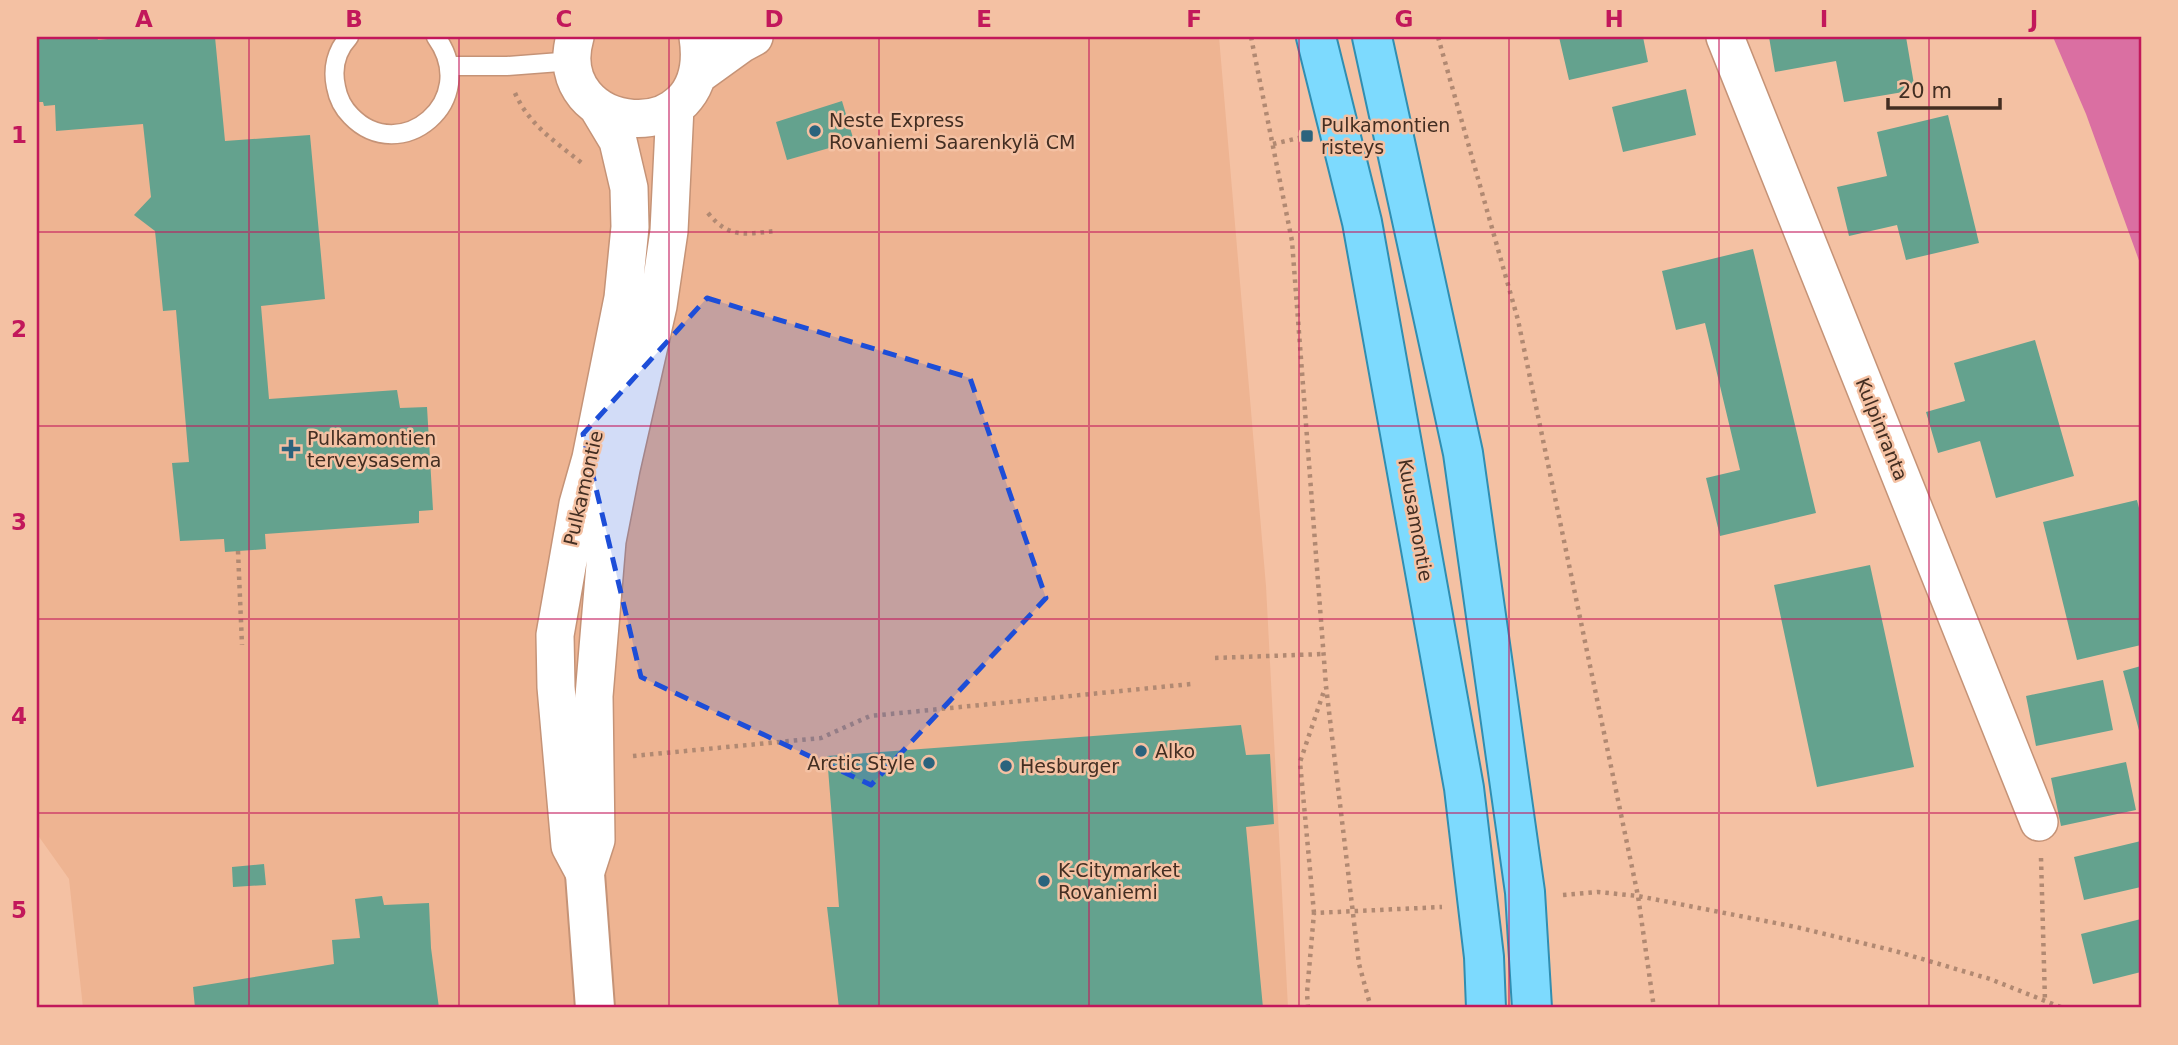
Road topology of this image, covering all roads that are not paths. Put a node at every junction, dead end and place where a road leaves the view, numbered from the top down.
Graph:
1 (349, 37) edge
2 (436, 37) edge
3 (698, 37) edge
4 (754, 37) edge
5 (1316, 37) edge
6 (1372, 37) edge
7 (1726, 37) edge
8 (574, 49) edge
9 (450, 66) junction
10 (698, 75) junction
11 (597, 106) junction
12 (675, 107) junction
13 (2039, 822) road end
14 (585, 874) junction
15 (595, 1008) edge
16 (1486, 1008) edge
17 (1532, 1008) edge

1 - 9 lane
2 - 9 lane
3 - 10 street
4 - 10 street
5 - 16 main road, Kuusamontie
6 - 17 main road
7 - 13 street, Kulpinranta
8 - 9 lane
8 - 11 street, Pulkamontie
10 - 12 street
11 - 12 street
11 - 14 street, Pulkamontie
12 - 14 street, Pulkamontie
14 - 15 street, Pulkamontie

